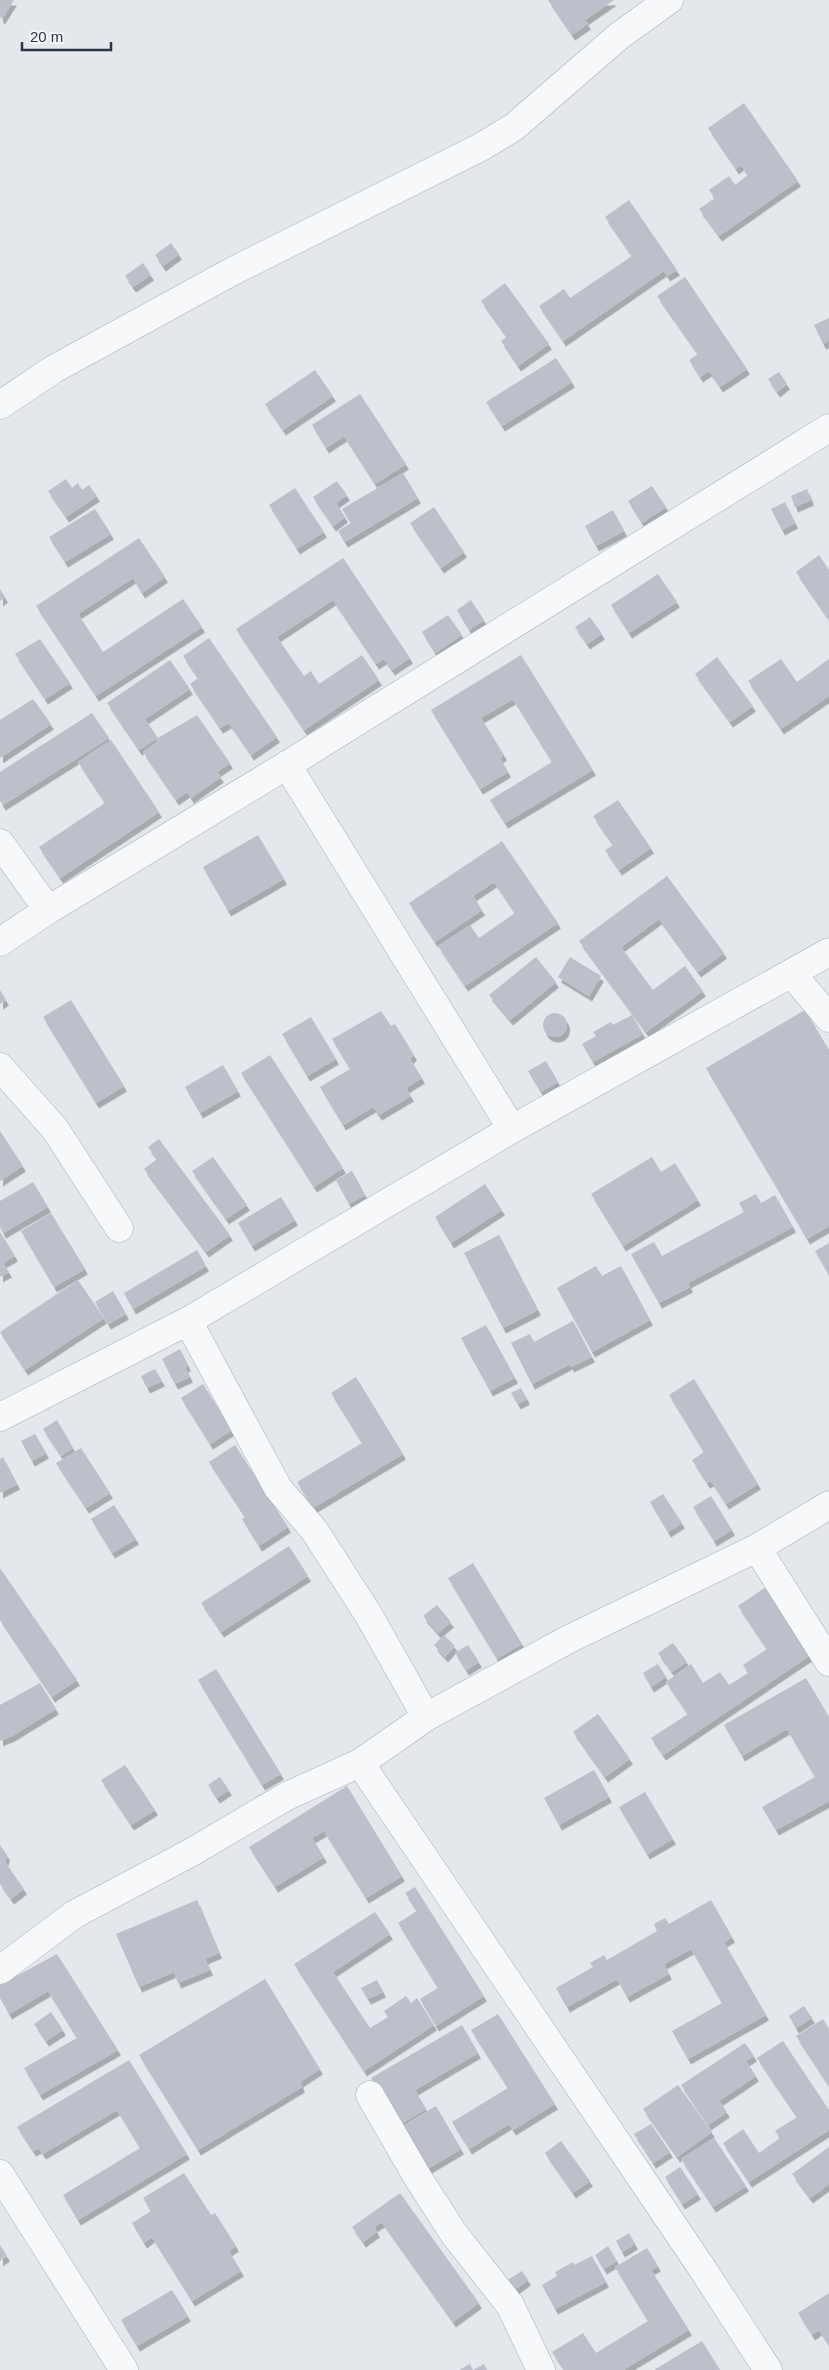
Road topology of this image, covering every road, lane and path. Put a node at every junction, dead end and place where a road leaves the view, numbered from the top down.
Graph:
1 (669, 0) edge
2 (0, 405) edge
3 (829, 428) edge
4 (287, 765) junction
5 (0, 843) edge
6 (48, 910) junction
7 (0, 942) edge
8 (829, 952) edge
9 (792, 974) junction
10 (829, 1018) edge
11 (0, 1067) edge
12 (512, 1129) junction
13 (119, 1228) dead end
14 (188, 1321) junction
15 (0, 1417) edge
16 (829, 1505) edge
17 (757, 1548) junction
18 (829, 1662) edge
19 (426, 1717) junction
20 (360, 1763) junction
21 (0, 1970) edge
22 (370, 2095) dead end
23 (0, 2174) edge
24 (121, 2369) edge
25 (541, 2370) edge
26 (768, 2370) edge

1 - 2 street
3 - 4 street
4 - 6 street
4 - 12 street
5 - 6 street
6 - 7 street
8 - 9 street
9 - 10 street
9 - 12 street
11 - 13 street
12 - 14 street
14 - 15 street
14 - 19 street
16 - 17 street
17 - 18 street
17 - 19 street
19 - 20 street
20 - 21 street
20 - 26 street
22 - 25 street
23 - 24 street

